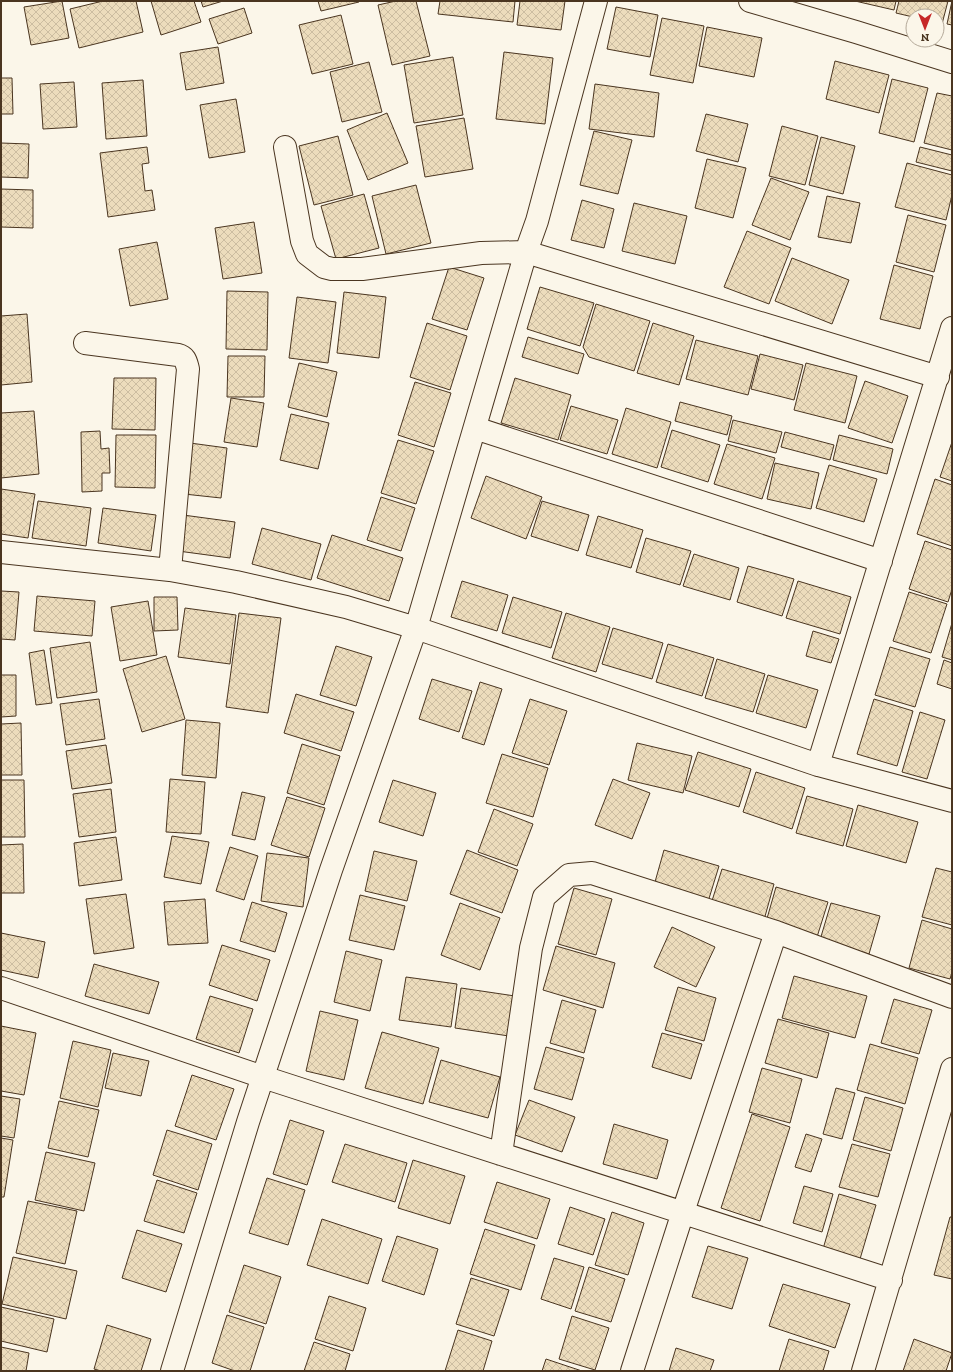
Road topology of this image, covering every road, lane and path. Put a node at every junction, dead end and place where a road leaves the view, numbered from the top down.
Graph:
1 (596, 1) edge
2 (750, 1) edge
3 (952, 62) edge
4 (285, 147) dead end
5 (526, 252) junction
6 (952, 328) edge
7 (85, 343) dead end
8 (938, 377) junction
9 (475, 428) junction
10 (1, 552) edge
11 (881, 561) junction
12 (170, 570) junction
13 (416, 628) junction
14 (818, 765) junction
15 (952, 801) edge
16 (776, 932) junction
17 (1, 988) edge
18 (952, 997) edge
19 (952, 1069) edge
20 (263, 1077) junction
21 (501, 1154) junction
22 (683, 1212) junction
23 (891, 1280) junction
24 (172, 1371) edge
25 (632, 1371) edge
26 (863, 1371) edge

1 - 5 street
2 - 3 street
4 - 5 street
5 - 8 street
5 - 9 street
6 - 8 street
7 - 12 street
8 - 11 street
9 - 11 street
9 - 13 street
10 - 12 street
11 - 14 street
12 - 13 street
13 - 14 street
13 - 20 street
14 - 15 street
16 - 18 street
16 - 21 street
16 - 22 street
17 - 20 street
19 - 23 street
20 - 21 street
20 - 24 street
21 - 22 street
22 - 23 street
22 - 25 street
23 - 26 street

